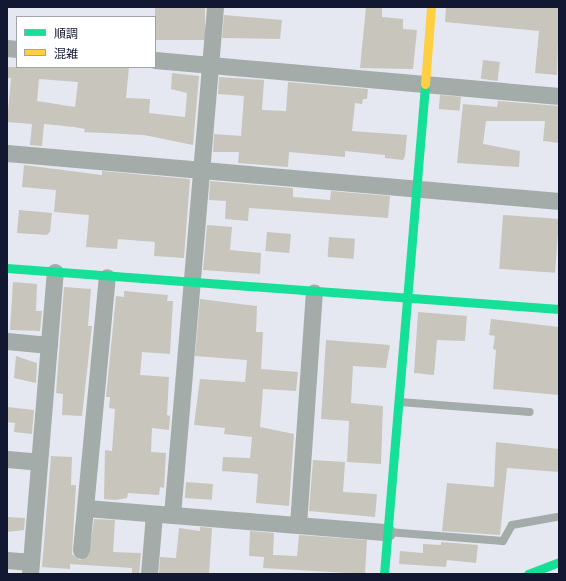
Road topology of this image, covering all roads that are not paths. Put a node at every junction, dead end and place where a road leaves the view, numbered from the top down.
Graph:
1 (215, 7) edge
2 (431, 7) edge
3 (156, 60) edge
4 (210, 65) junction
5 (424, 85) junction
6 (559, 96) edge
7 (7, 153) edge
8 (201, 170) junction
9 (416, 190) junction
10 (559, 201) edge
11 (7, 268) edge
12 (55, 272) junction
13 (107, 277) junction
14 (193, 284) junction
15 (314, 293) junction
16 (406, 298) junction
17 (559, 309) edge
18 (7, 342) edge
19 (49, 344) junction
20 (398, 402) junction
21 (530, 412) dead end
22 (7, 459) edge
23 (39, 462) junction
24 (86, 508) junction
25 (154, 514) junction
26 (172, 515) junction
27 (557, 517) dead end
28 (298, 525) junction
29 (388, 532) junction
30 (81, 550) dead end
31 (7, 560) edge
32 (559, 562) edge
33 (30, 568) edge
34 (150, 574) edge
35 (384, 574) edge
36 (528, 574) edge

1 - 4 street
2 - 5 main road
3 - 4 street
4 - 5 street
4 - 8 street
5 - 6 street
5 - 9 main road
7 - 8 street
8 - 9 street
8 - 14 street
9 - 10 street
9 - 16 main road
11 - 12 main road
12 - 13 main road
12 - 19 street
13 - 14 main road
13 - 24 street
14 - 15 main road
14 - 26 street
15 - 16 main road
15 - 28 street
16 - 17 main road
16 - 20 main road
18 - 19 street
19 - 23 street
20 - 21 lane
20 - 29 main road
22 - 23 street
23 - 33 street
24 - 25 street
24 - 30 street
25 - 26 street
25 - 34 street
26 - 28 street
27 - 29 lane
28 - 29 street
29 - 35 main road
31 - 33 street
32 - 36 main road

